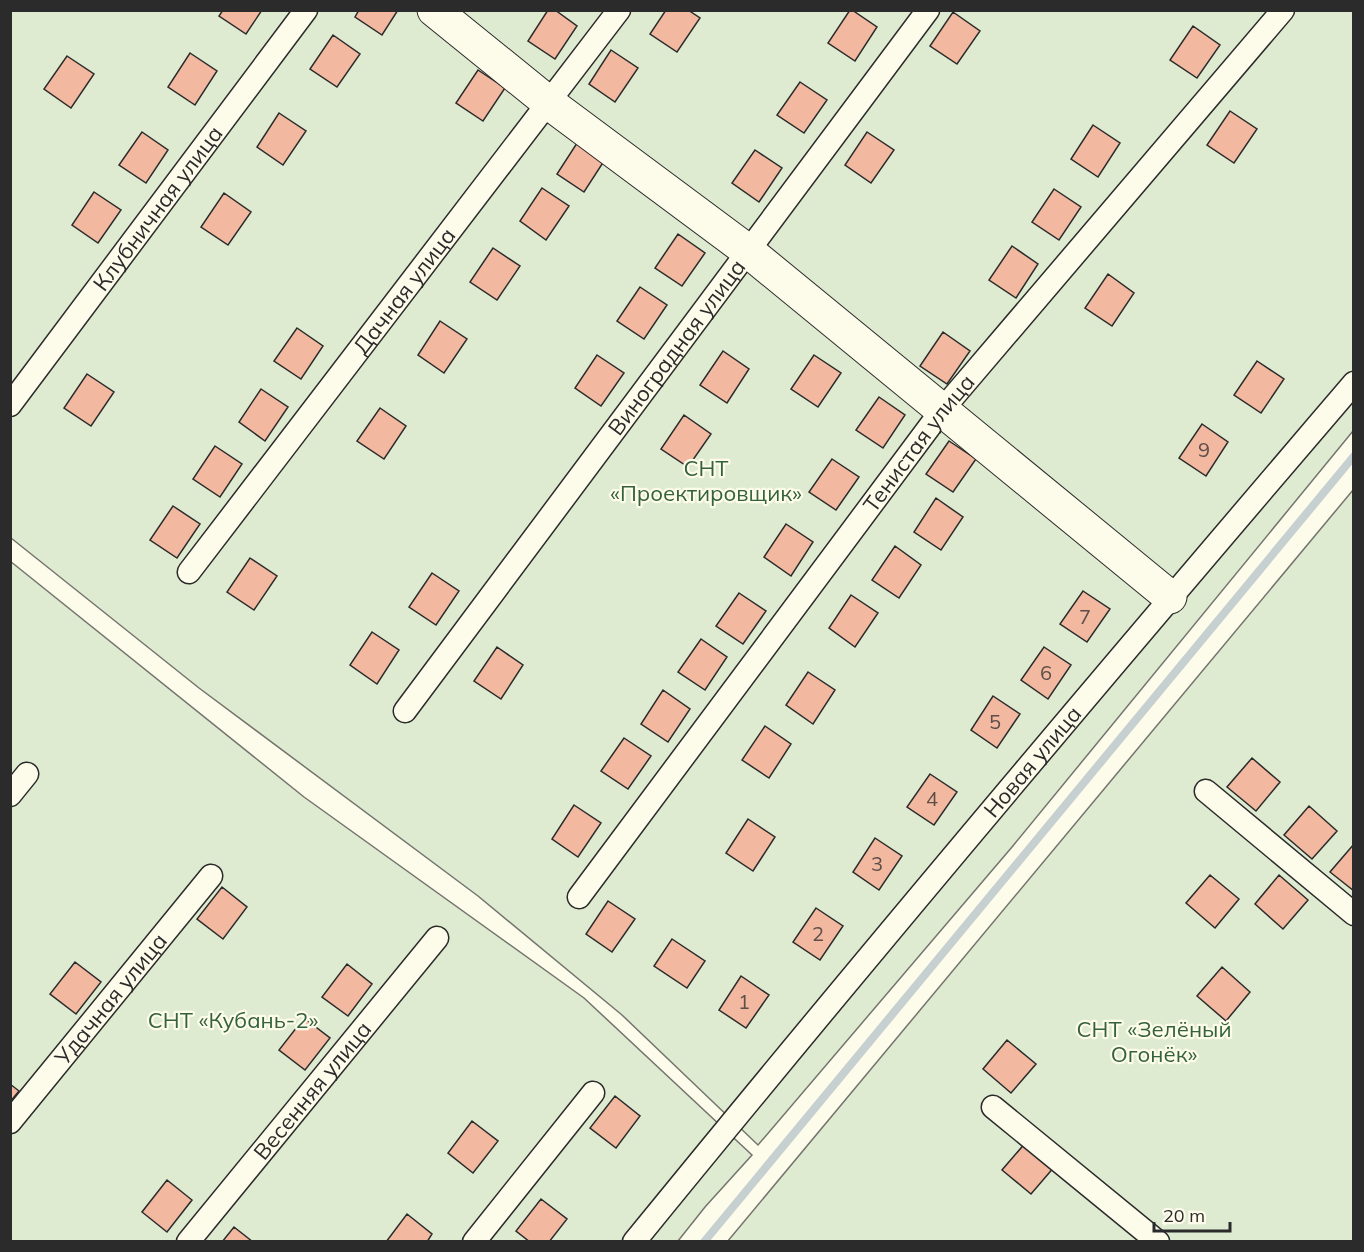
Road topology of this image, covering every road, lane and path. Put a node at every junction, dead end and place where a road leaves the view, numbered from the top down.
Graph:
1 (306, 10) edge
2 (434, 10) edge
3 (619, 10) edge
4 (928, 10) edge
5 (1283, 10) edge
6 (549, 103) junction
7 (748, 251) junction
8 (1353, 383) edge
9 (10, 405) edge
10 (942, 410) junction
11 (189, 573) dead end
12 (1170, 597) junction
13 (405, 711) dead end
14 (27, 774) dead end
15 (1206, 791) dead end
16 (10, 795) edge
17 (211, 876) dead end
18 (579, 897) dead end
19 (1353, 914) edge
20 (437, 938) dead end
21 (593, 1093) dead end
22 (993, 1107) dead end
23 (10, 1122) edge
24 (188, 1242) edge
25 (474, 1242) edge
26 (634, 1242) edge
27 (1158, 1242) edge

1 - 9 street, Клубничная улица
2 - 6 street
3 - 6 street, Дачная улица
4 - 7 street, Виноградная улица
5 - 10 street, Тенистая улица
6 - 7 street
6 - 11 street, Дачная улица
7 - 10 street
7 - 13 street, Виноградная улица
8 - 12 street, Новая улица
10 - 12 street
10 - 18 street, Тенистая улица
12 - 26 street, Новая улица
14 - 16 street
15 - 19 street
17 - 23 street, Удачная улица
20 - 24 street, Весенняя улица
21 - 25 street
22 - 27 street

